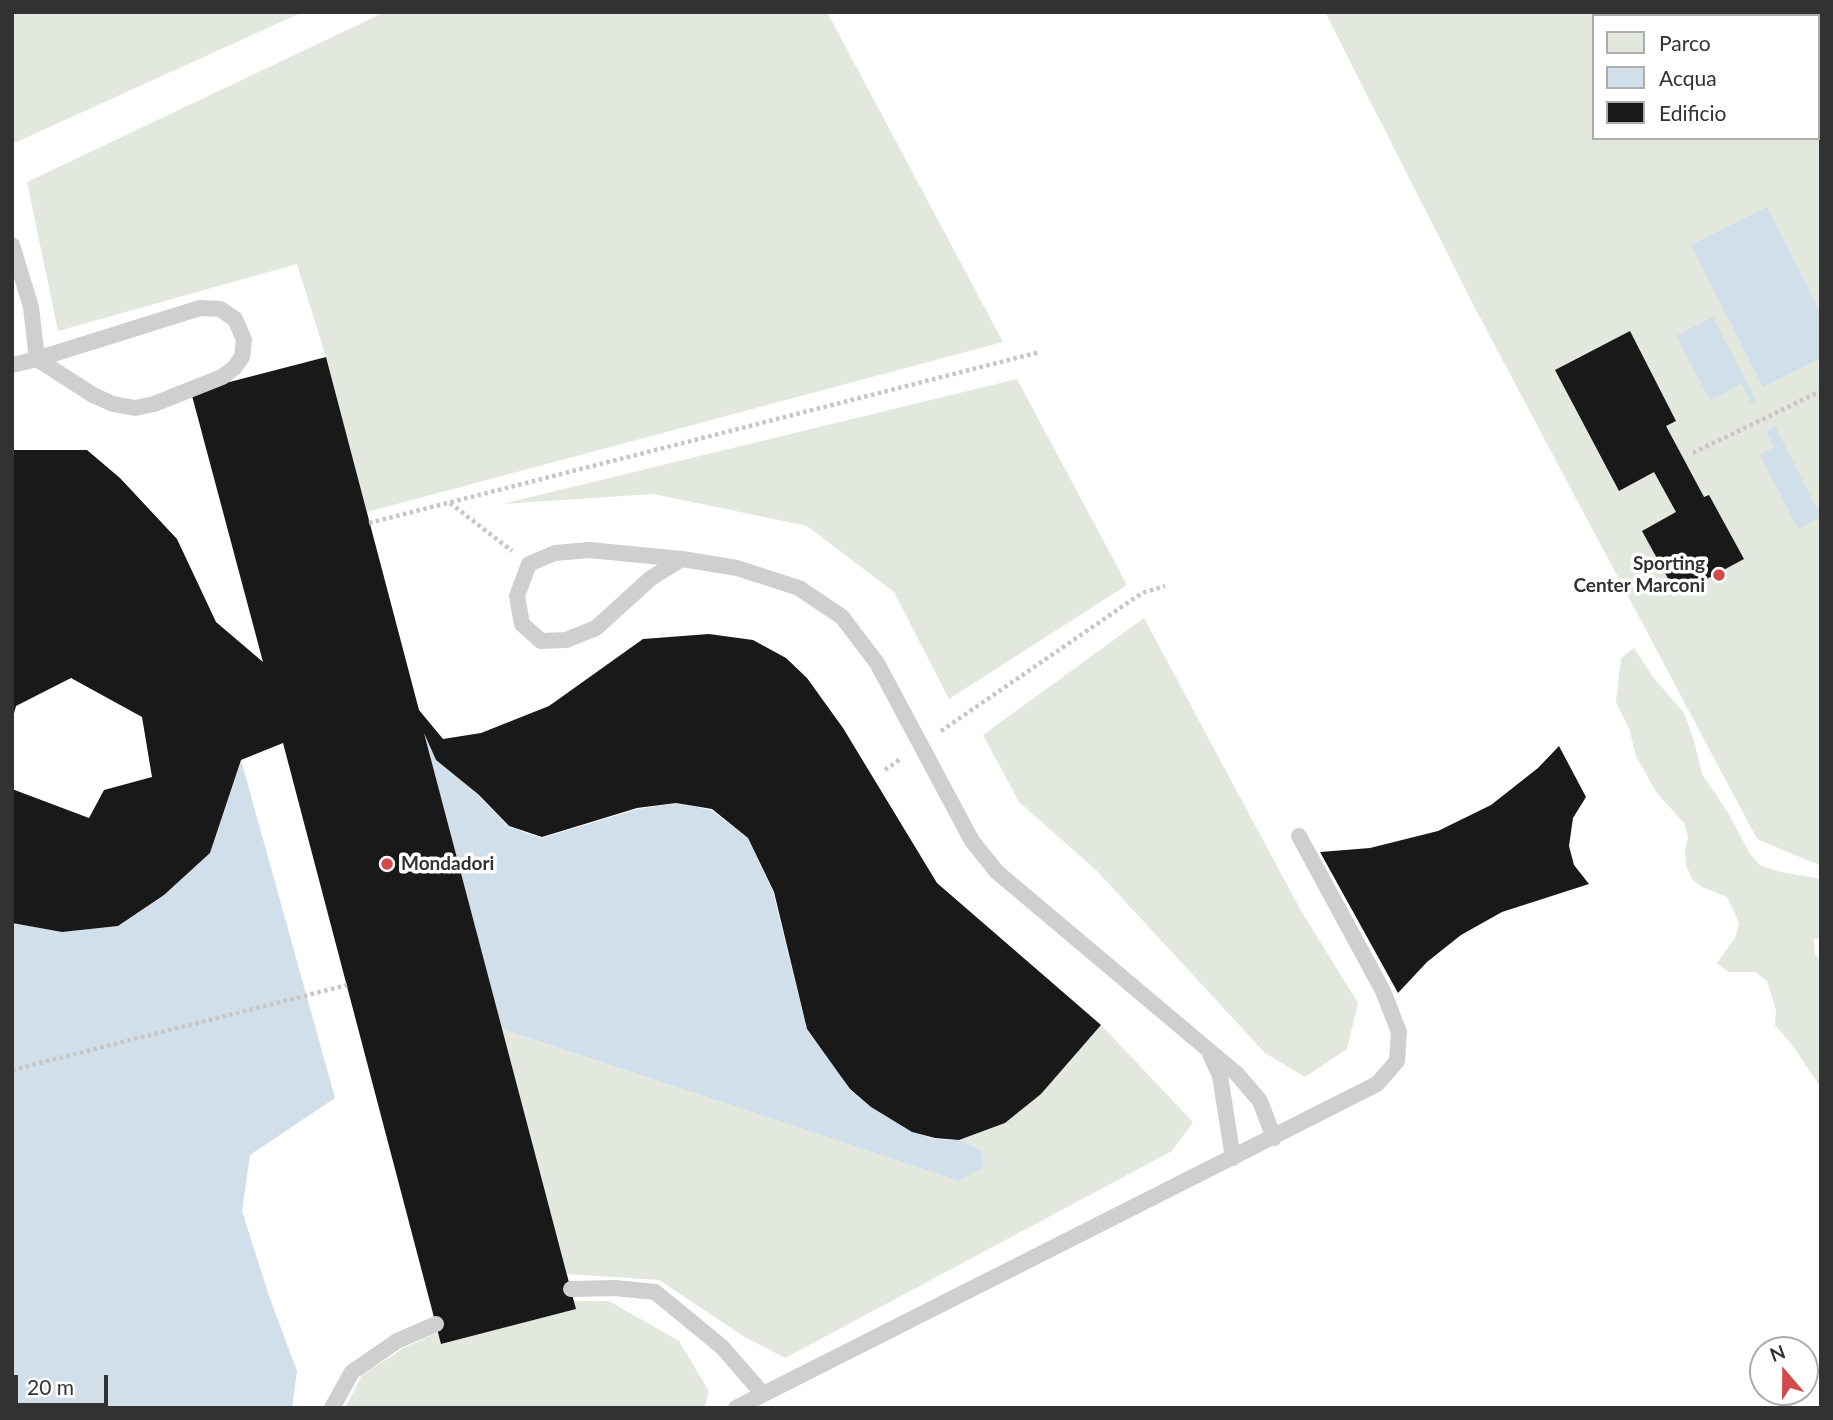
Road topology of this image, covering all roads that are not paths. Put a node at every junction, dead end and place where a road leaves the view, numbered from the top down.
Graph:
1 (12, 245) edge
2 (37, 359) junction
3 (12, 365) edge
4 (682, 559) junction
5 (1299, 836) dead end
6 (1209, 1052) junction
7 (1274, 1138) junction
8 (1233, 1158) junction
9 (570, 1289) dead end
10 (436, 1324) dead end
11 (763, 1394) junction
12 (332, 1408) edge
13 (736, 1408) edge

1 - 2 lane
2 - 2 lane
2 - 3 lane
4 - 4 lane
4 - 6 lane
5 - 7 lane
6 - 7 lane
6 - 8 lane
7 - 8 lane
8 - 11 lane
9 - 11 lane
10 - 12 lane
11 - 13 lane

